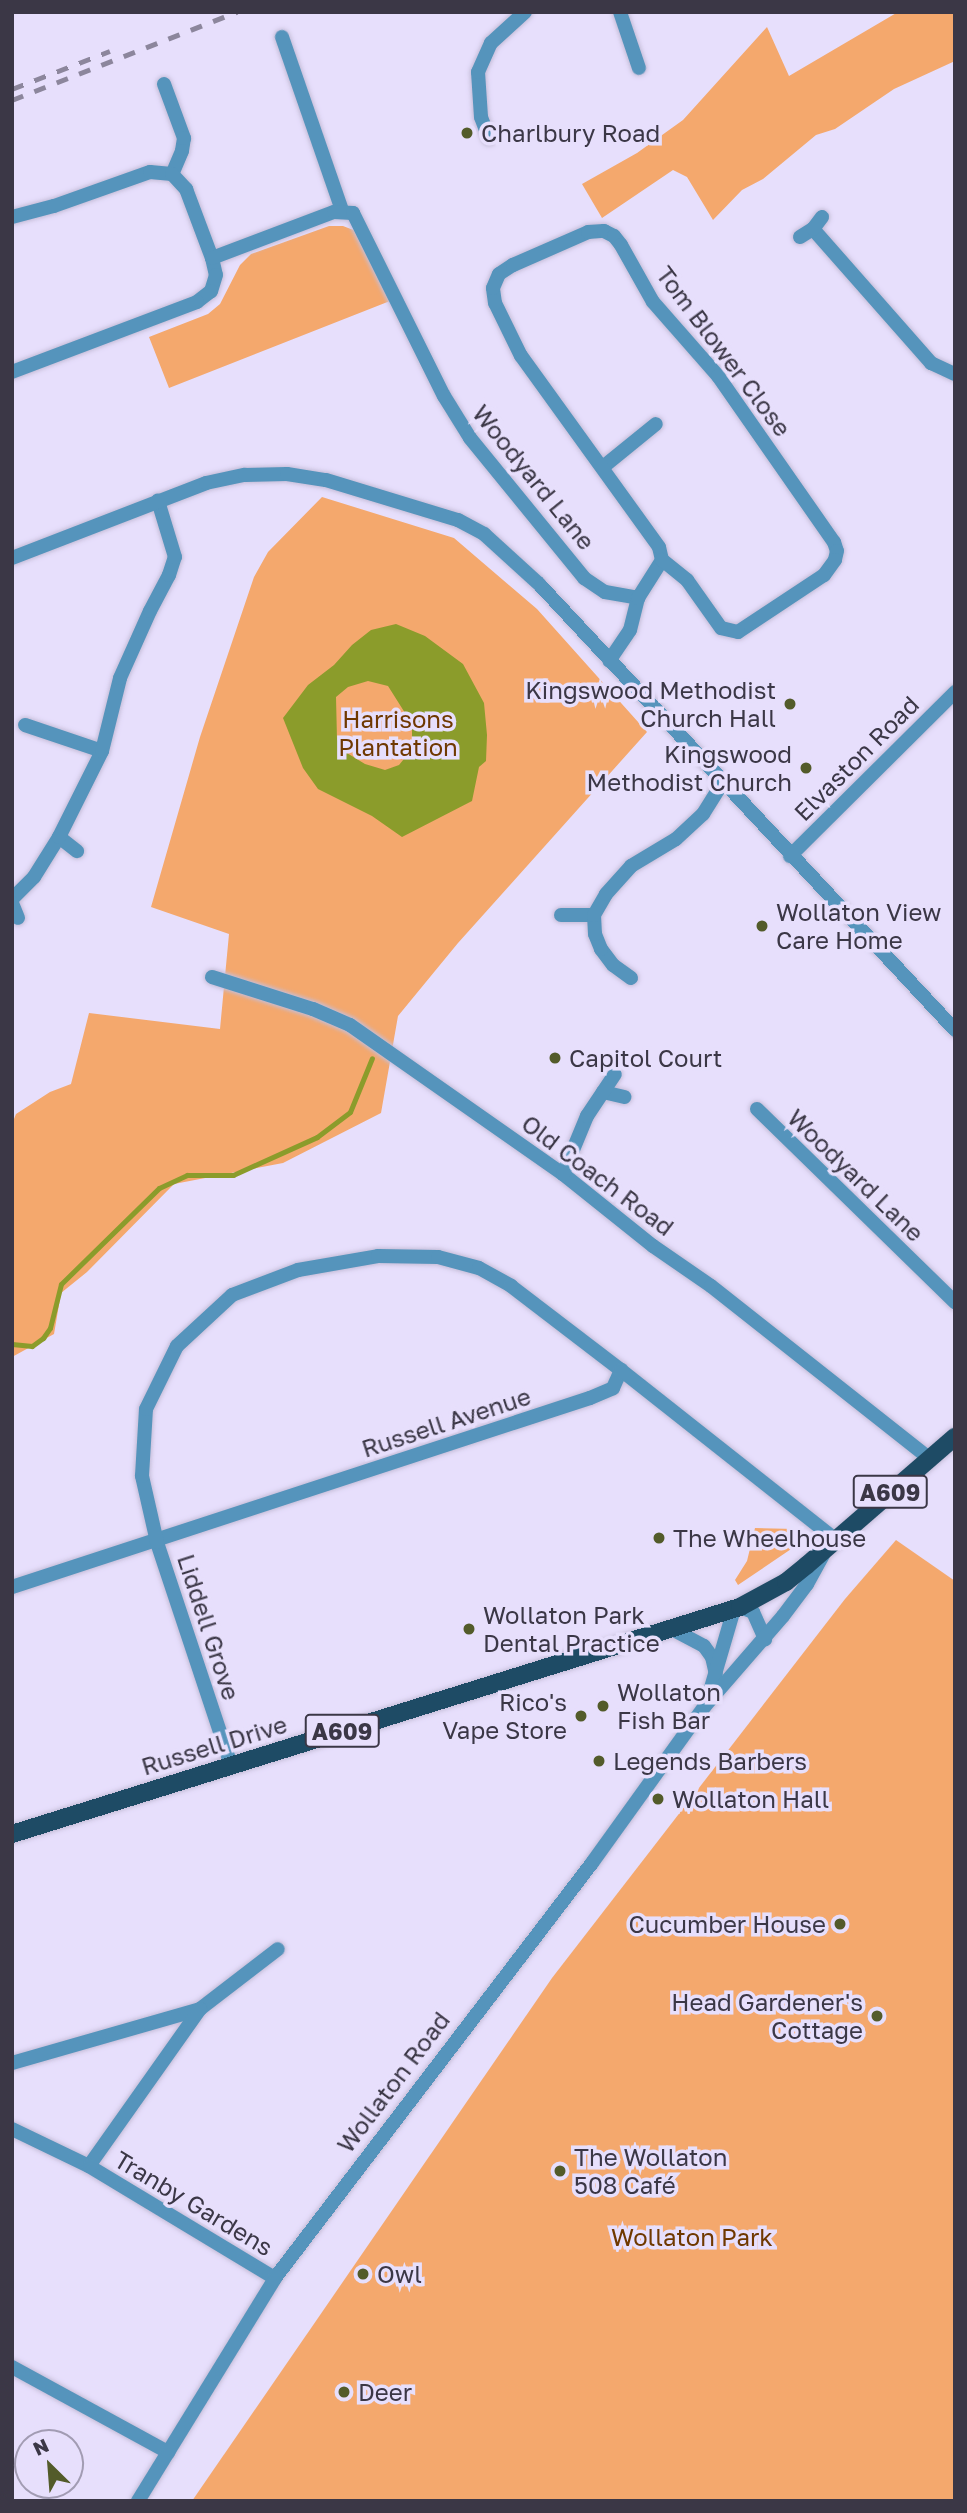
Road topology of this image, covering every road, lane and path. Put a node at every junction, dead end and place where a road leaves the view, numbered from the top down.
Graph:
1 (525, 12) edge
2 (620, 12) edge
3 (282, 37) dead end
4 (639, 68) dead end
5 (164, 85) dead end
6 (489, 138) dead end
7 (172, 174) junction
8 (343, 212) junction
9 (12, 217) edge
10 (811, 228) dead end
11 (212, 258) junction
12 (12, 372) edge
13 (955, 374) edge
14 (656, 424) dead end
15 (603, 467) junction
16 (158, 501) junction
17 (12, 558) edge
18 (662, 560) junction
19 (638, 598) junction
20 (609, 661) junction
21 (955, 692) edge
22 (25, 725) dead end
23 (102, 751) junction
24 (722, 784) junction
25 (59, 837) junction
26 (77, 851) dead end
27 (790, 856) junction
28 (12, 901) edge
29 (561, 915) dead end
30 (594, 915) junction
31 (18, 918) dead end
32 (212, 977) dead end
33 (631, 978) dead end
34 (955, 1030) edge
35 (615, 1074) dead end
36 (603, 1092) junction
37 (624, 1097) dead end
38 (757, 1109) dead end
39 (563, 1174) junction
40 (955, 1302) edge
41 (621, 1370) junction
42 (955, 1437) edge
43 (929, 1458) junction
44 (157, 1542) junction
45 (831, 1544) junction
46 (12, 1587) edge
47 (737, 1608) junction
48 (671, 1629) junction
49 (765, 1639) junction
50 (716, 1675) junction
51 (705, 1706) junction
52 (231, 1765) junction
53 (12, 1834) edge
54 (278, 1949) dead end
55 (200, 2009) junction
56 (12, 2063) edge
57 (12, 2129) edge
58 (89, 2166) junction
59 (275, 2278) junction
60 (12, 2367) edge
61 (168, 2452) junction
62 (138, 2501) edge

1 - 6 street
2 - 4 street
3 - 8 street, Woodyard Lane
5 - 7 street
7 - 9 street
7 - 11 street
8 - 11 street
8 - 19 street, Woodyard Lane
10 - 13 street
11 - 12 street
14 - 15 street
15 - 18 street, Tom Blower Close
15 - 18 street, Tom Blower Close
16 - 17 street
16 - 20 street
16 - 23 street
18 - 19 street
19 - 20 street
20 - 24 street
21 - 27 street, Elvaston Road
22 - 23 street
23 - 25 street
24 - 27 street
24 - 30 street
25 - 26 street
25 - 28 street
27 - 34 street
28 - 31 street
29 - 30 street
30 - 33 street
32 - 39 street, Old Coach Road
35 - 36 street
36 - 37 street
36 - 39 street
38 - 40 street, Woodyard Lane
39 - 43 street, Old Coach Road
41 - 44 street, Russell Avenue
41 - 44 street, Liddell Grove
41 - 45 street
42 - 43 main road, Wollaton Road / A609
43 - 45 main road, Wollaton Road / A609
44 - 46 street, Russell Avenue
44 - 52 street, Liddell Grove
45 - 47 main road, Wollaton Road / A609
45 - 49 street, Wollaton Road
47 - 48 main road, Wollaton Road / A609
47 - 49 street
47 - 50 street, Wollaton Road
48 - 50 street
48 - 52 main road, Russell Drive / A609
49 - 51 street, Wollaton Road
50 - 51 street, Wollaton Road
51 - 59 street, Wollaton Road
52 - 53 main road, Russell Drive / A609
54 - 55 street, Tranby Gardens
55 - 56 street, Tranby Gardens
55 - 58 street, Tranby Gardens
57 - 58 street, Tranby Gardens
58 - 59 street, Tranby Gardens
59 - 61 street, Wollaton Road
60 - 61 street
61 - 62 street, Wollaton Road

